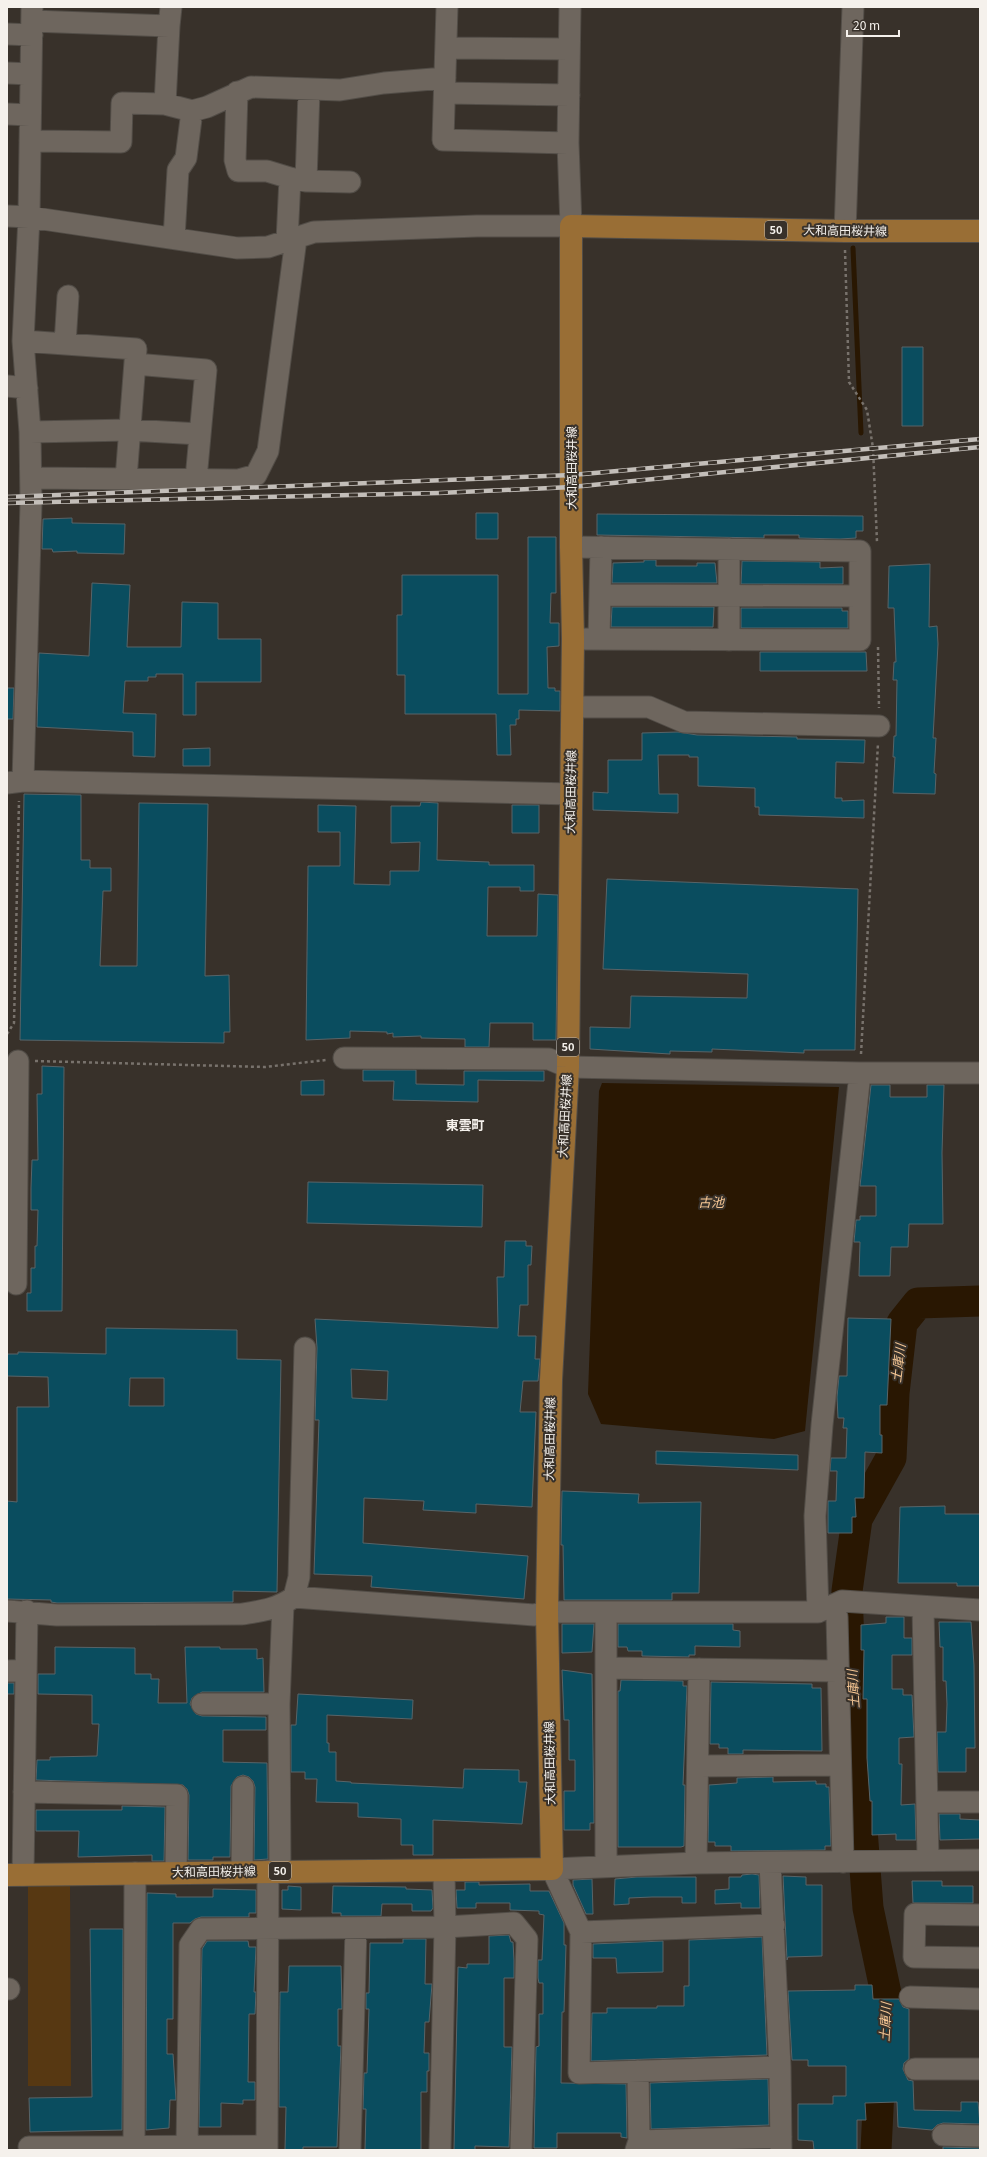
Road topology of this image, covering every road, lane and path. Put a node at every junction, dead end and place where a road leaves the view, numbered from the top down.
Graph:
1 (447, 7) edge
2 (570, 7) edge
3 (853, 7) edge
4 (170, 16) edge
5 (32, 21) edge
6 (7, 34) edge
7 (446, 48) junction
8 (569, 50) junction
9 (7, 73) edge
10 (31, 74) junction
11 (445, 86) junction
12 (309, 91) junction
13 (237, 92) junction
14 (568, 95) junction
15 (165, 104) junction
16 (192, 111) junction
17 (7, 114) edge
18 (30, 115) junction
19 (30, 141) junction
20 (568, 143) junction
21 (298, 180) junction
22 (350, 182) dead end
23 (7, 216) edge
24 (29, 217) junction
25 (571, 226) junction
26 (845, 231) junction
27 (980, 231) edge
28 (174, 238) junction
29 (291, 240) junction
30 (68, 296) dead end
31 (16, 314) edge
32 (23, 341) junction
33 (65, 344) junction
34 (135, 364) junction
35 (17, 387) edge
36 (129, 430) junction
37 (30, 432) junction
38 (200, 434) junction
39 (31, 478) junction
40 (126, 479) junction
41 (196, 480) junction
42 (877, 546) dead end
43 (571, 547) junction
44 (601, 548) junction
45 (729, 549) junction
46 (600, 594) junction
47 (729, 595) junction
48 (860, 596) junction
49 (573, 639) junction
50 (599, 639) junction
51 (729, 640) junction
52 (878, 640) dead end
53 (572, 707) junction
54 (879, 726) junction
55 (15, 782) edge
56 (571, 794) junction
57 (7, 1034) edge
58 (344, 1058) joint
59 (18, 1061) joint
60 (568, 1067) junction
61 (860, 1073) junction
62 (980, 1074) edge
63 (12, 1159) edge
64 (16, 1284) dead end
65 (305, 1348) dead end
66 (288, 1601) junction
67 (830, 1606) junction
68 (917, 1607) junction
69 (980, 1610) edge
70 (17, 1611) edge
71 (547, 1612) junction
72 (606, 1612) junction
73 (606, 1668) junction
74 (699, 1669) junction
75 (16, 1670) edge
76 (838, 1671) junction
77 (202, 1704) dead end
78 (279, 1704) junction
79 (840, 1765) junction
80 (698, 1766) junction
81 (243, 1786) dead end
82 (24, 1792) junction
83 (927, 1802) junction
84 (980, 1802) edge
85 (927, 1859) junction
86 (980, 1860) edge
87 (843, 1862) junction
88 (696, 1863) junction
89 (770, 1863) junction
90 (606, 1867) junction
91 (552, 1869) junction
92 (274, 1871) junction
93 (444, 1871) junction
94 (242, 1872) junction
95 (135, 1873) junction
96 (176, 1874) junction
97 (15, 1875) edge
98 (980, 1915) edge
99 (774, 1925) junction
100 (445, 1926) junction
101 (356, 1928) junction
102 (268, 1929) junction
103 (581, 1932) junction
104 (980, 1958) edge
105 (910, 1997) dead end
106 (980, 1999) edge
107 (780, 2067) junction
108 (915, 2069) dead end
109 (980, 2069) edge
110 (638, 2071) junction
111 (944, 2135) dead end
112 (980, 2136) edge
113 (781, 2144) edge
114 (134, 2146) junction
115 (187, 2146) junction
116 (637, 2146) edge
117 (29, 2147) dead end
118 (267, 2148) edge
119 (350, 2150) edge
120 (440, 2150) edge
121 (521, 2150) edge

1 - 7 street
2 - 8 street
3 - 26 street
4 - 5 street
4 - 15 street
5 - 6 street
5 - 10 street
7 - 8 street
7 - 11 street
8 - 14 street
9 - 10 street
10 - 18 street
11 - 12 street
11 - 14 street
11 - 20 street
12 - 13 street
12 - 21 street
13 - 16 street
13 - 21 street
14 - 20 street
15 - 16 street
15 - 19 street
16 - 28 street
17 - 18 street
18 - 19 street
19 - 24 street
20 - 25 street
21 - 22 street
21 - 29 street
23 - 24 street
24 - 28 street
24 - 31 street
25 - 26 main road, 大和高田桜井線 / 50
25 - 29 street
25 - 43 main road, 大和高田桜井線 / 50
26 - 27 main road, 大和高田桜井線 / 50
26 - 42 path
28 - 29 street
29 - 41 street
30 - 33 street
31 - 32 street
32 - 33 street
32 - 35 street
33 - 34 street
34 - 36 street
34 - 38 street
35 - 37 street
36 - 37 street
36 - 38 street
36 - 40 street
37 - 39 street
38 - 41 street
39 - 40 street
39 - 55 street
40 - 41 street
43 - 44 street
43 - 49 main road, 大和高田桜井線 / 50
44 - 45 street
44 - 46 street
45 - 47 street
45 - 48 street
46 - 47 street
46 - 50 street
47 - 48 street
47 - 51 street
48 - 51 street
49 - 50 street
49 - 53 main road, 大和高田桜井線 / 50
50 - 51 street
52 - 54 path
53 - 54 street
53 - 56 main road, 大和高田桜井線 / 50
54 - 61 path
55 - 56 street
55 - 57 path
56 - 60 main road, 大和高田桜井線 / 50
58 - 59 path
58 - 60 street
59 - 63 street
60 - 61 street
60 - 71 main road, 大和高田桜井線 / 50
61 - 62 street
61 - 67 street
63 - 64 street
65 - 66 street
66 - 70 street
66 - 71 street
66 - 78 street
67 - 68 street
67 - 72 street
67 - 76 street
68 - 69 street
68 - 83 street
70 - 75 street
71 - 72 street
71 - 91 main road, 大和高田桜井線 / 50
72 - 73 street
73 - 74 street
73 - 90 street
74 - 76 street
74 - 80 street
75 - 82 street
76 - 79 street
77 - 78 street
78 - 92 street
79 - 80 street
79 - 87 street
80 - 88 street
81 - 94 street
82 - 96 street
82 - 97 street
83 - 84 street
83 - 85 street
85 - 86 street
85 - 87 street
87 - 89 street
88 - 89 street
88 - 90 street
89 - 99 street
90 - 91 street
91 - 93 main road, 大和高田桜井線 / 50
91 - 103 street
92 - 93 main road, 大和高田桜井線 / 50
92 - 94 main road, 大和高田桜井線 / 50
92 - 102 street
93 - 100 street
94 - 96 main road, 大和高田桜井線 / 50
95 - 96 main road, 大和高田桜井線 / 50
95 - 97 main road, 大和高田桜井線 / 50
95 - 114 street
98 - 104 street
99 - 103 street
99 - 107 street
100 - 101 street
100 - 120 street
100 - 121 street
101 - 102 street
101 - 119 street
102 - 115 street
102 - 118 street
103 - 110 street
105 - 106 street
107 - 110 street
107 - 113 street
108 - 109 street
110 - 116 street
111 - 112 street
113 - 116 street
114 - 115 street
114 - 117 street
115 - 118 street

